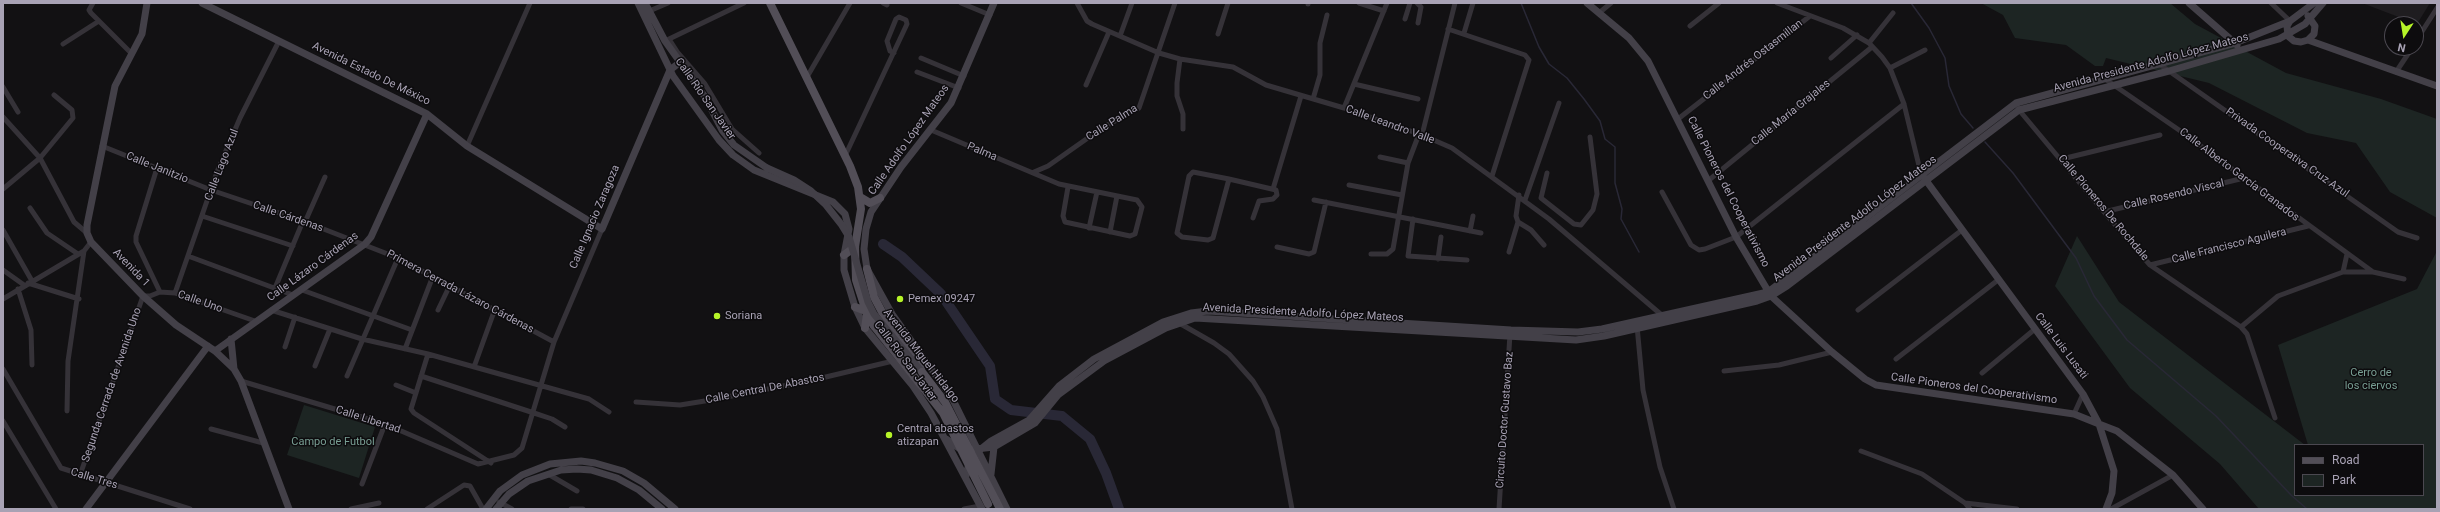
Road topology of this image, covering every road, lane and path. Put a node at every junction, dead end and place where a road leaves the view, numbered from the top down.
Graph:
1 (93, 3) edge
2 (148, 3) edge
3 (202, 3) edge
4 (530, 3) edge
5 (638, 3) edge
6 (645, 3) edge
7 (668, 3) edge
8 (744, 3) edge
9 (770, 3) edge
10 (850, 3) edge
11 (961, 3) edge
12 (994, 3) edge
13 (1077, 3) edge
14 (1132, 3) edge
15 (1175, 3) edge
16 (1228, 3) edge
17 (1359, 3) edge
18 (1387, 3) edge
19 (1410, 3) edge
20 (1417, 3) edge
21 (1455, 3) edge
22 (1472, 3) edge
23 (1587, 3) edge
24 (1611, 3) edge
25 (1719, 3) edge
26 (1777, 3) edge
27 (2189, 3) edge
28 (2271, 3) edge
29 (2314, 3) edge
30 (2324, 3) edge
31 (2437, 8) edge
32 (1384, 11) junction
33 (646, 12) junction
34 (1599, 13) junction
35 (1893, 13) dead end
36 (2302, 14) junction
37 (990, 15) junction
38 (1327, 15) dead end
39 (1810, 16) junction
40 (2311, 18) junction
41 (1405, 19) dead end
42 (99, 21) junction
43 (2290, 21) junction
44 (1418, 23) dead end
45 (1690, 26) dead end
46 (2424, 28) edge
47 (1448, 29) junction
48 (1109, 32) junction
49 (1464, 33) junction
50 (1218, 34) dead end
51 (1857, 35) junction
52 (1120, 36) junction
53 (2288, 36) junction
54 (667, 40) junction
55 (2308, 40) junction
56 (279, 41) junction
57 (2235, 43) junction
58 (63, 44) dead end
59 (657, 45) junction
60 (1871, 45) junction
61 (1925, 50) dead end
62 (2244, 51) junction
63 (894, 53) junction
64 (1159, 53) junction
65 (132, 54) junction
66 (2407, 56) edge
67 (921, 58) dead end
68 (1831, 58) dead end
69 (1180, 59) junction
70 (679, 63) junction
71 (2159, 64) junction
72 (1890, 68) junction
73 (670, 70) junction
74 (2169, 71) junction
75 (917, 72) dead end
76 (2396, 72) junction
77 (964, 76) junction
78 (807, 78) junction
79 (2105, 79) junction
80 (1354, 84) junction
81 (1086, 85) dead end
82 (2114, 85) junction
83 (2437, 86) edge
84 (3, 87) edge
85 (959, 88) junction
86 (54, 95) dead end
87 (1301, 96) junction
88 (1313, 99) junction
89 (1418, 99) dead end
90 (1559, 103) dead end
91 (1904, 104) junction
92 (2017, 106) junction
93 (1344, 108) junction
94 (18, 112) dead end
95 (427, 114) junction
96 (3, 117) edge
97 (1678, 119) junction
98 (1183, 128) dead end
99 (931, 130) junction
100 (1421, 135) junction
101 (2160, 135) dead end
102 (1590, 137) dead end
103 (851, 143) junction
104 (102, 146) junction
105 (467, 146) junction
106 (844, 152) junction
107 (758, 153) dead end
108 (40, 158) junction
109 (1380, 158) dead end
110 (2062, 159) junction
111 (1408, 164) junction
112 (157, 168) junction
113 (767, 168) joint
114 (1034, 172) junction
115 (1547, 173) dead end
116 (1492, 176) junction
117 (325, 177) dead end
118 (1923, 177) junction
119 (2244, 178) junction
120 (1229, 179) junction
121 (1709, 180) junction
122 (1349, 185) dead end
123 (1273, 186) junction
124 (1068, 187) junction
125 (3, 189) edge
126 (211, 190) junction
127 (1097, 192) junction
128 (1662, 192) dead end
129 (1402, 195) junction
130 (1519, 195) junction
131 (1117, 196) junction
132 (860, 197) junction
133 (880, 198) junction
134 (1314, 200) dead end
135 (1525, 200) junction
136 (1326, 202) junction
137 (30, 208) dead end
138 (1555, 210) junction
139 (2104, 212) junction
140 (202, 216) junction
141 (1400, 216) junction
142 (1473, 216) dead end
143 (1252, 218) dead end
144 (1549, 218) junction
145 (1413, 219) junction
146 (304, 222) junction
147 (1518, 222) junction
148 (2308, 226) junction
149 (1089, 228) junction
150 (602, 229) junction
151 (849, 229) junction
152 (3, 230) edge
153 (1962, 230) junction
154 (1470, 231) junction
155 (1110, 232) junction
156 (87, 233) junction
157 (1481, 233) dead end
158 (1442, 237) dead end
159 (1736, 237) junction
160 (2417, 238) dead end
161 (91, 242) junction
162 (365, 244) junction
163 (855, 245) junction
164 (1544, 245) dead end
165 (293, 246) junction
166 (1277, 247) dead end
167 (84, 251) junction
168 (1509, 252) dead end
169 (78, 254) junction
170 (1371, 254) dead end
171 (2347, 254) junction
172 (188, 256) junction
173 (398, 258) junction
174 (844, 258) junction
175 (1438, 259) junction
176 (1467, 260) dead end
177 (2150, 265) junction
178 (867, 269) junction
179 (3, 270) edge
180 (2344, 272) junction
181 (2373, 272) junction
182 (433, 276) junction
183 (2404, 279) dead end
184 (856, 280) junction
185 (1998, 280) junction
186 (28, 283) junction
187 (450, 285) junction
188 (275, 288) junction
189 (18, 289) junction
190 (302, 290) junction
191 (160, 292) junction
192 (175, 293) junction
193 (1770, 294) junction
194 (293, 295) junction
195 (143, 296) junction
196 (3, 299) edge
197 (79, 299) junction
198 (855, 307) junction
199 (495, 309) junction
200 (271, 310) junction
201 (438, 310) dead end
202 (1858, 310) dead end
203 (867, 313) junction
204 (372, 315) junction
205 (295, 317) junction
206 (1172, 318) junction
207 (1664, 318) junction
208 (255, 321) junction
209 (1178, 323) junction
210 (1637, 325) junction
211 (2241, 327) junction
212 (330, 328) junction
213 (865, 328) junction
214 (2035, 329) junction
215 (412, 330) junction
216 (1510, 334) junction
217 (231, 339) junction
218 (361, 340) junction
219 (554, 342) junction
220 (208, 346) junction
221 (285, 347) dead end
222 (405, 349) junction
223 (216, 351) junction
224 (1832, 352) junction
225 (428, 354) junction
226 (1896, 359) dead end
227 (893, 361) junction
228 (32, 365) dead end
229 (315, 366) dead end
230 (474, 367) junction
231 (3, 369) edge
232 (234, 369) junction
233 (1724, 371) dead end
234 (922, 372) junction
235 (1982, 373) dead end
236 (347, 376) dead end
237 (421, 376) junction
238 (241, 381) junction
239 (396, 386) dead end
240 (542, 386) junction
241 (416, 393) junction
242 (2083, 394) junction
243 (952, 398) junction
244 (636, 402) dead end
245 (67, 411) dead end
246 (608, 412) dead end
247 (931, 412) junction
248 (534, 413) junction
249 (2074, 414) junction
250 (2275, 418) dead end
251 (3, 421) edge
252 (384, 424) junction
253 (2099, 424) junction
254 (564, 427) dead end
255 (211, 429) dead end
256 (946, 439) junction
257 (263, 443) junction
258 (994, 447) junction
259 (979, 451) junction
260 (1861, 451) dead end
261 (491, 462) junction
262 (547, 473) junction
263 (80, 475) junction
264 (2173, 475) junction
265 (966, 476) junction
266 (991, 476) junction
267 (106, 483) junction
268 (362, 484) dead end
269 (576, 491) dead end
270 (998, 491) junction
271 (492, 500) junction
272 (1965, 502) junction
273 (379, 503) dead end
274 (502, 503) junction
275 (983, 505) edge
276 (56, 509) edge
277 (86, 509) edge
278 (190, 509) edge
279 (289, 509) edge
280 (351, 509) edge
281 (427, 509) edge
282 (484, 509) edge
283 (496, 509) edge
284 (512, 509) edge
285 (572, 509) edge
286 (583, 509) edge
287 (662, 509) edge
288 (676, 509) edge
289 (964, 509) edge
290 (1000, 509) edge
291 (1007, 509) edge
292 (1292, 509) edge
293 (1499, 509) edge
294 (1674, 509) edge
295 (1970, 509) edge
296 (2017, 509) edge
297 (2106, 509) edge
298 (2111, 509) edge
299 (2203, 509) edge

1 - 42 street
2 - 65 street
3 - 56 street, Avenida Estado De México
4 - 105 street
5 - 33 street, Calle Río San Javier
6 - 33 street, Calle Río San Javier
7 - 33 street
8 - 54 street
9 - 78 main road, Avenida Miguel Hidalgo
10 - 78 street
11 - 37 street
12 - 37 street, Calle Adolfo López Mateos
13 - 48 street, Calle Leandro Valle
14 - 52 street
15 - 64 street, Calle Palma
16 - 50 street
17 - 32 street
18 - 32 street
19 - 41 street
20 - 44 street
21 - 47 street
22 - 49 street
23 - 34 street, Calle Pioneros del Cooperativismo
24 - 34 street
25 - 45 street
26 - 39 street
27 - 57 street
28 - 43 street
29 - 36 street, Avenida Presidente Adolfo López Mateos
30 - 40 street, Avenida Presidente Adolfo López Mateos
31 - 46 street
32 - 80 street
33 - 54 street, Calle Río San Javier
33 - 59 street, Calle Río San Javier
34 - 97 street, Calle Pioneros del Cooperativismo
35 - 60 street, Calle María Grajales
36 - 40 street
36 - 43 street, Avenida Presidente Adolfo López Mateos
37 - 77 street, Calle Adolfo López Mateos
38 - 88 street
39 - 51 street
39 - 97 street, Calle Andrés Ostasmillan
40 - 53 street, Avenida Presidente Adolfo López Mateos
40 - 55 street
42 - 58 street
42 - 65 street
43 - 53 street
43 - 57 street, Avenida Presidente Adolfo López Mateos
47 - 49 street
47 - 100 street
48 - 52 street, Calle Leandro Valle
48 - 81 street
49 - 116 street
51 - 60 street
51 - 68 street
52 - 64 street, Calle Leandro Valle
53 - 55 street
53 - 62 street, Avenida Presidente Adolfo López Mateos
54 - 59 street
54 - 70 street, Calle Río San Javier
54 - 107 street
55 - 76 street
56 - 95 street, Avenida Estado De México
56 - 126 street, Calle Lago Azul
57 - 62 street
57 - 71 street, Avenida Presidente Adolfo López Mateos
59 - 73 street, Calle Río San Javier
60 - 72 street
60 - 121 street, Calle María Grajales
61 - 72 street
62 - 74 street, Avenida Presidente Adolfo López Mateos
63 - 63 street
63 - 103 street
64 - 69 street, Calle Leandro Valle
64 - 114 street, Calle Palma
65 - 104 street
66 - 76 street
67 - 77 street
69 - 87 street, Calle Leandro Valle
69 - 98 street
70 - 73 street, Calle Ignacio Zaragoza
70 - 113 street, Calle Río San Javier
71 - 74 street, Privada Cooperativa Cruz Azul
71 - 79 street, Avenida Presidente Adolfo López Mateos
72 - 91 street
73 - 150 street, Calle Ignacio Zaragoza
73 - 151 street, Calle Río San Javier
74 - 82 street, Avenida Presidente Adolfo López Mateos
74 - 160 street, Privada Cooperativa Cruz Azul
75 - 85 street
76 - 83 street
77 - 85 street, Calle Adolfo López Mateos
78 - 106 main road, Avenida Miguel Hidalgo
79 - 82 street, Calle Alberto García Granados
79 - 92 street, Avenida Presidente Adolfo López Mateos
80 - 89 street
80 - 93 street
82 - 92 street, Avenida Presidente Adolfo López Mateos
82 - 119 street, Calle Alberto García Granados
84 - 94 street
85 - 99 street, Calle Adolfo López Mateos
86 - 108 street
87 - 88 street, Calle Leandro Valle
87 - 123 street
88 - 93 street, Calle Leandro Valle
90 - 135 street
91 - 118 street
91 - 159 street
92 - 110 street, Calle Pioneros De Rochdale
92 - 118 street, Avenida Presidente Adolfo López Mateos
93 - 100 street, Calle Leandro Valle
95 - 105 street, Avenida Estado De México
95 - 162 street, Calle Lázaro Cárdenas
96 - 108 street
97 - 121 street, Calle Pioneros del Cooperativismo
99 - 114 street, Palma
99 - 133 street, Calle Adolfo López Mateos
100 - 111 street
100 - 116 street, Calle Leandro Valle
101 - 110 street
102 - 138 street
103 - 106 street
103 - 106 street
104 - 112 street, Calle Janitzio
104 - 156 street
105 - 150 street, Avenida Estado De México
106 - 132 main road, Avenida Miguel Hidalgo
108 - 125 street
108 - 156 street
109 - 111 street
110 - 139 street, Calle Pioneros De Rochdale
111 - 129 street
112 - 126 street, Calle Janitzio
112 - 191 street
113 - 234 street, Avenida Miguel Hidalgo, bridge
114 - 124 street, Palma
115 - 138 street
116 - 130 street, Calle Leandro Valle
117 - 146 street
118 - 153 street, Calle Luis Lusati
118 - 193 street, Avenida Presidente Adolfo López Mateos
119 - 139 street, Calle Rosendo Viscal
119 - 148 street, Calle Alberto García Granados
120 - 120 street
120 - 123 street
121 - 159 street, Calle Pioneros del Cooperativismo
122 - 129 street
123 - 143 street
124 - 127 street, Palma
124 - 149 street
126 - 140 street, Calle Lago Azul
126 - 146 street, Calle Cárdenas
127 - 131 street, Palma
127 - 149 street
128 - 159 street
129 - 141 street
130 - 135 street, Calle Leandro Valle
130 - 147 street
131 - 155 street
131 - 155 street, Palma
132 - 133 main road
132 - 163 main road, Avenida Miguel Hidalgo
133 - 178 street, Calle Adolfo López Mateos
134 - 136 street
135 - 144 street, Calle Leandro Valle
136 - 141 street
136 - 166 street
137 - 169 street
138 - 144 street
139 - 177 street, Calle Pioneros De Rochdale
140 - 165 street
140 - 172 street, Calle Lago Azul
141 - 145 street
141 - 170 street
142 - 154 street
144 - 207 street, Calle Leandro Valle
145 - 154 street
145 - 175 street
146 - 162 street, Calle Cárdenas
146 - 165 street
147 - 164 street
147 - 168 street
148 - 171 street, Calle Alberto García Granados
148 - 177 street, Calle Francisco Aguilera
149 - 155 street
150 - 219 street, Calle Ignacio Zaragoza
151 - 163 main road
151 - 174 street, Calle Río San Javier
152 - 186 street
153 - 185 street, Calle Luis Lusati
153 - 202 street
154 - 157 street
156 - 161 street, Avenida 1
158 - 175 street
159 - 193 street, Calle Pioneros del Cooperativismo
161 - 167 street
161 - 195 street, Avenida 1
162 - 173 street, Primera Cerrada Lázaro Cárdenas
162 - 190 street, Calle Lázaro Cárdenas
163 - 174 main road
163 - 184 main road, Avenida Miguel Hidalgo
165 - 188 street
167 - 169 street
167 - 197 street
169 - 186 street
171 - 180 street
171 - 181 street, Calle Alberto García Granados
172 - 188 street
172 - 192 street, Calle Lago Azul
173 - 182 street, Primera Cerrada Lázaro Cárdenas
173 - 204 street
174 - 184 street
174 - 198 street, Calle Río San Javier
175 - 176 street
177 - 211 street, Calle Pioneros De Rochdale
178 - 234 main road, bridge
178 - 243 street, Calle Río San Javier
179 - 186 street
180 - 181 street
180 - 211 street
181 - 183 street
182 - 187 street, Primera Cerrada Lázaro Cárdenas
182 - 215 street
184 - 203 main road, Avenida Miguel Hidalgo
185 - 214 street, Calle Luis Lusati
185 - 226 street
186 - 189 street
186 - 197 street
187 - 199 street, Primera Cerrada Lázaro Cárdenas
187 - 201 street
188 - 194 street
189 - 196 street
189 - 228 street
190 - 194 street, Calle Lázaro Cárdenas
190 - 204 street
191 - 192 street, Calle Uno
191 - 195 street, Calle Uno
192 - 208 street, Calle Uno
193 - 207 street, Avenida Presidente Adolfo López Mateos
193 - 224 street, Calle Pioneros del Cooperativismo
194 - 200 street, Calle Lázaro Cárdenas
195 - 220 street, Avenida 1
195 - 263 street, Segunda Cerrada de Avenida Uno
197 - 245 street
198 - 203 main road
198 - 213 street, Calle Río San Javier
199 - 219 street, Primera Cerrada Lázaro Cárdenas
199 - 230 street
200 - 205 street
200 - 208 street, Calle Lázaro Cárdenas
203 - 213 main road
203 - 275 main road, Avenida Miguel Hidalgo, bridge
204 - 215 street
204 - 218 street
205 - 212 street
205 - 221 street
206 - 209 street
206 - 216 street, Avenida Presidente Adolfo López Mateos
206 - 259 street, Avenida Presidente Adolfo López Mateos
207 - 210 street, Avenida Presidente Adolfo López Mateos
208 - 217 street, Calle Lázaro Cárdenas
209 - 216 street, Avenida Presidente Adolfo López Mateos
209 - 258 street, Avenida Presidente Adolfo López Mateos
209 - 292 street
210 - 216 street, Avenida Presidente Adolfo López Mateos
210 - 294 street
211 - 250 street
212 - 218 street
212 - 229 street
213 - 227 street, Calle Río San Javier
214 - 235 street
214 - 242 street, Calle Luis Lusati
215 - 222 street
216 - 293 street, Circuito Doctor Gustavo Baz
217 - 223 street, Calle Lázaro Cárdenas
217 - 232 street
218 - 222 street
218 - 236 street
219 - 240 street, Calle Ignacio Zaragoza
220 - 223 street, Avenida 1
220 - 267 street
222 - 225 street
223 - 232 street, Avenida 1
224 - 233 street
224 - 249 street, Calle Pioneros del Cooperativismo
225 - 230 street
225 - 237 street
227 - 244 street, Calle Central De Abastos
227 - 247 street, Calle Río San Javier
230 - 240 street
231 - 263 street, Calle Tres
232 - 238 street, Avenida 1
234 - 290 main road, Avenida Miguel Hidalgo, bridge
237 - 241 street
237 - 248 street
238 - 252 street, Calle Libertad
238 - 257 street, Avenida 1
239 - 241 street
240 - 246 street
240 - 248 street, Calle Ignacio Zaragoza
241 - 261 street
242 - 249 street
242 - 253 street, Calle Luis Lusati
243 - 247 street
243 - 259 street, Calle Río San Javier
247 - 256 street, Calle Río San Javier
248 - 254 street
248 - 261 street, Calle Ignacio Zaragoza
249 - 253 street, Calle Pioneros del Cooperativismo
251 - 276 street
252 - 261 street, Calle Libertad
252 - 268 street
253 - 264 street
253 - 297 street, Calle Luis Lusati
255 - 257 street
256 - 259 street
256 - 265 street, Calle Río San Javier
257 - 279 street, Avenida 1
258 - 259 street, Avenida Presidente Adolfo López Mateos
258 - 266 street
259 - 265 street
259 - 266 street, Calle Río San Javier
260 - 272 street
262 - 269 street
262 - 274 street
262 - 287 street
263 - 267 street, Calle Tres
264 - 298 street
264 - 299 street
265 - 275 street, Calle Río San Javier
266 - 270 street, Calle Río San Javier
267 - 277 street
267 - 278 street, Calle Tres
270 - 275 street
270 - 291 street, Calle Río San Javier
271 - 274 street
271 - 282 street
271 - 288 street
272 - 295 street
272 - 296 street
273 - 280 street
274 - 283 street
274 - 284 street
275 - 289 street
281 - 282 street
285 - 286 street

